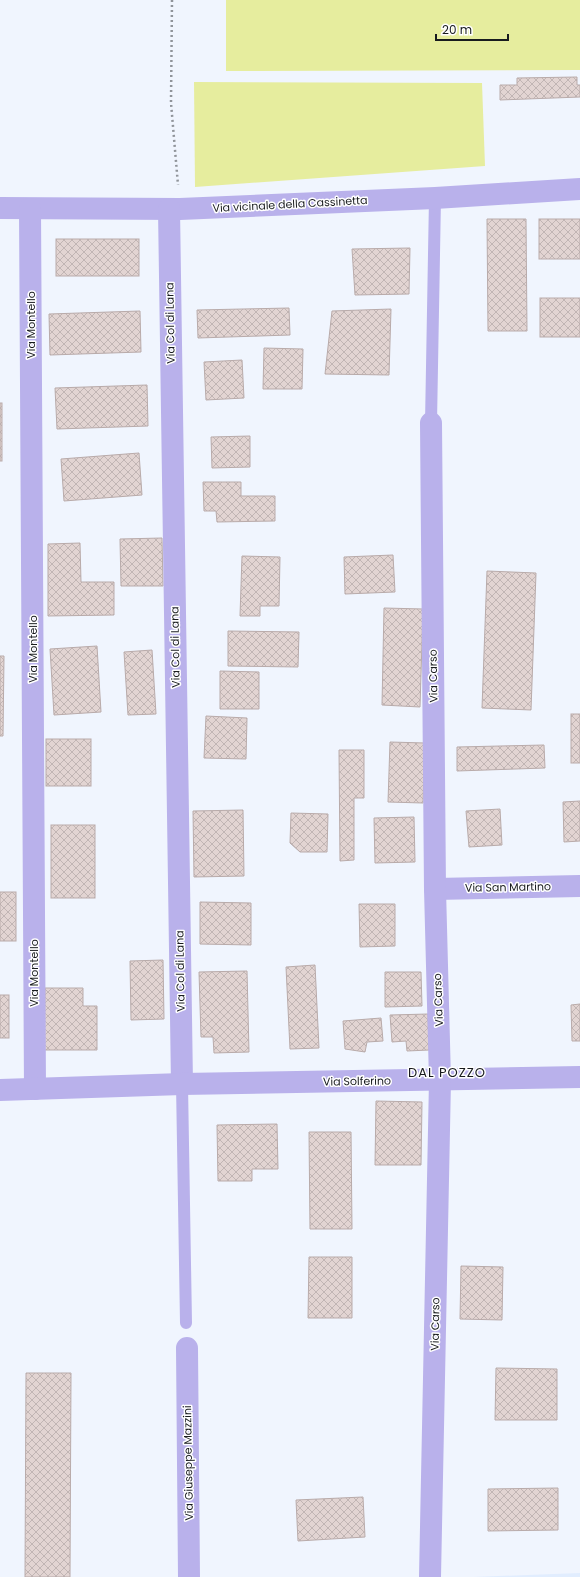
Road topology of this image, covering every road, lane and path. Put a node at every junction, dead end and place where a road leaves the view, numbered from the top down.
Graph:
1 (172, 0) edge
2 (580, 189) edge
3 (435, 198) junction
4 (0, 208) edge
5 (174, 209) junction
6 (30, 210) junction
7 (431, 423) joint
8 (580, 886) edge
9 (435, 889) junction
10 (580, 1077) edge
11 (440, 1080) junction
12 (182, 1084) junction
13 (35, 1089) junction
14 (0, 1090) edge
15 (186, 1323) dead end
16 (187, 1348) dead end
17 (189, 1577) edge
18 (430, 1577) edge

1 - 5 path
2 - 3 street, Via vicinale della Cassinetta
3 - 5 street, Via vicinale della Cassinetta
3 - 7 lane
4 - 6 street, Via vicinale della Cassinetta
5 - 6 street, Via vicinale della Cassinetta
5 - 12 street, Via Col di Lana
6 - 13 street, Via Montello
7 - 9 street, Via Carso
8 - 9 street, Via San Martino
9 - 11 street, Via Carso
10 - 11 street, Via Solferino
11 - 12 street, Via Solferino
11 - 18 street, Via Carso
12 - 13 street, Via Solferino
12 - 15 lane
13 - 14 street, Via Solferino
16 - 17 street, Via Giuseppe Mazzini

